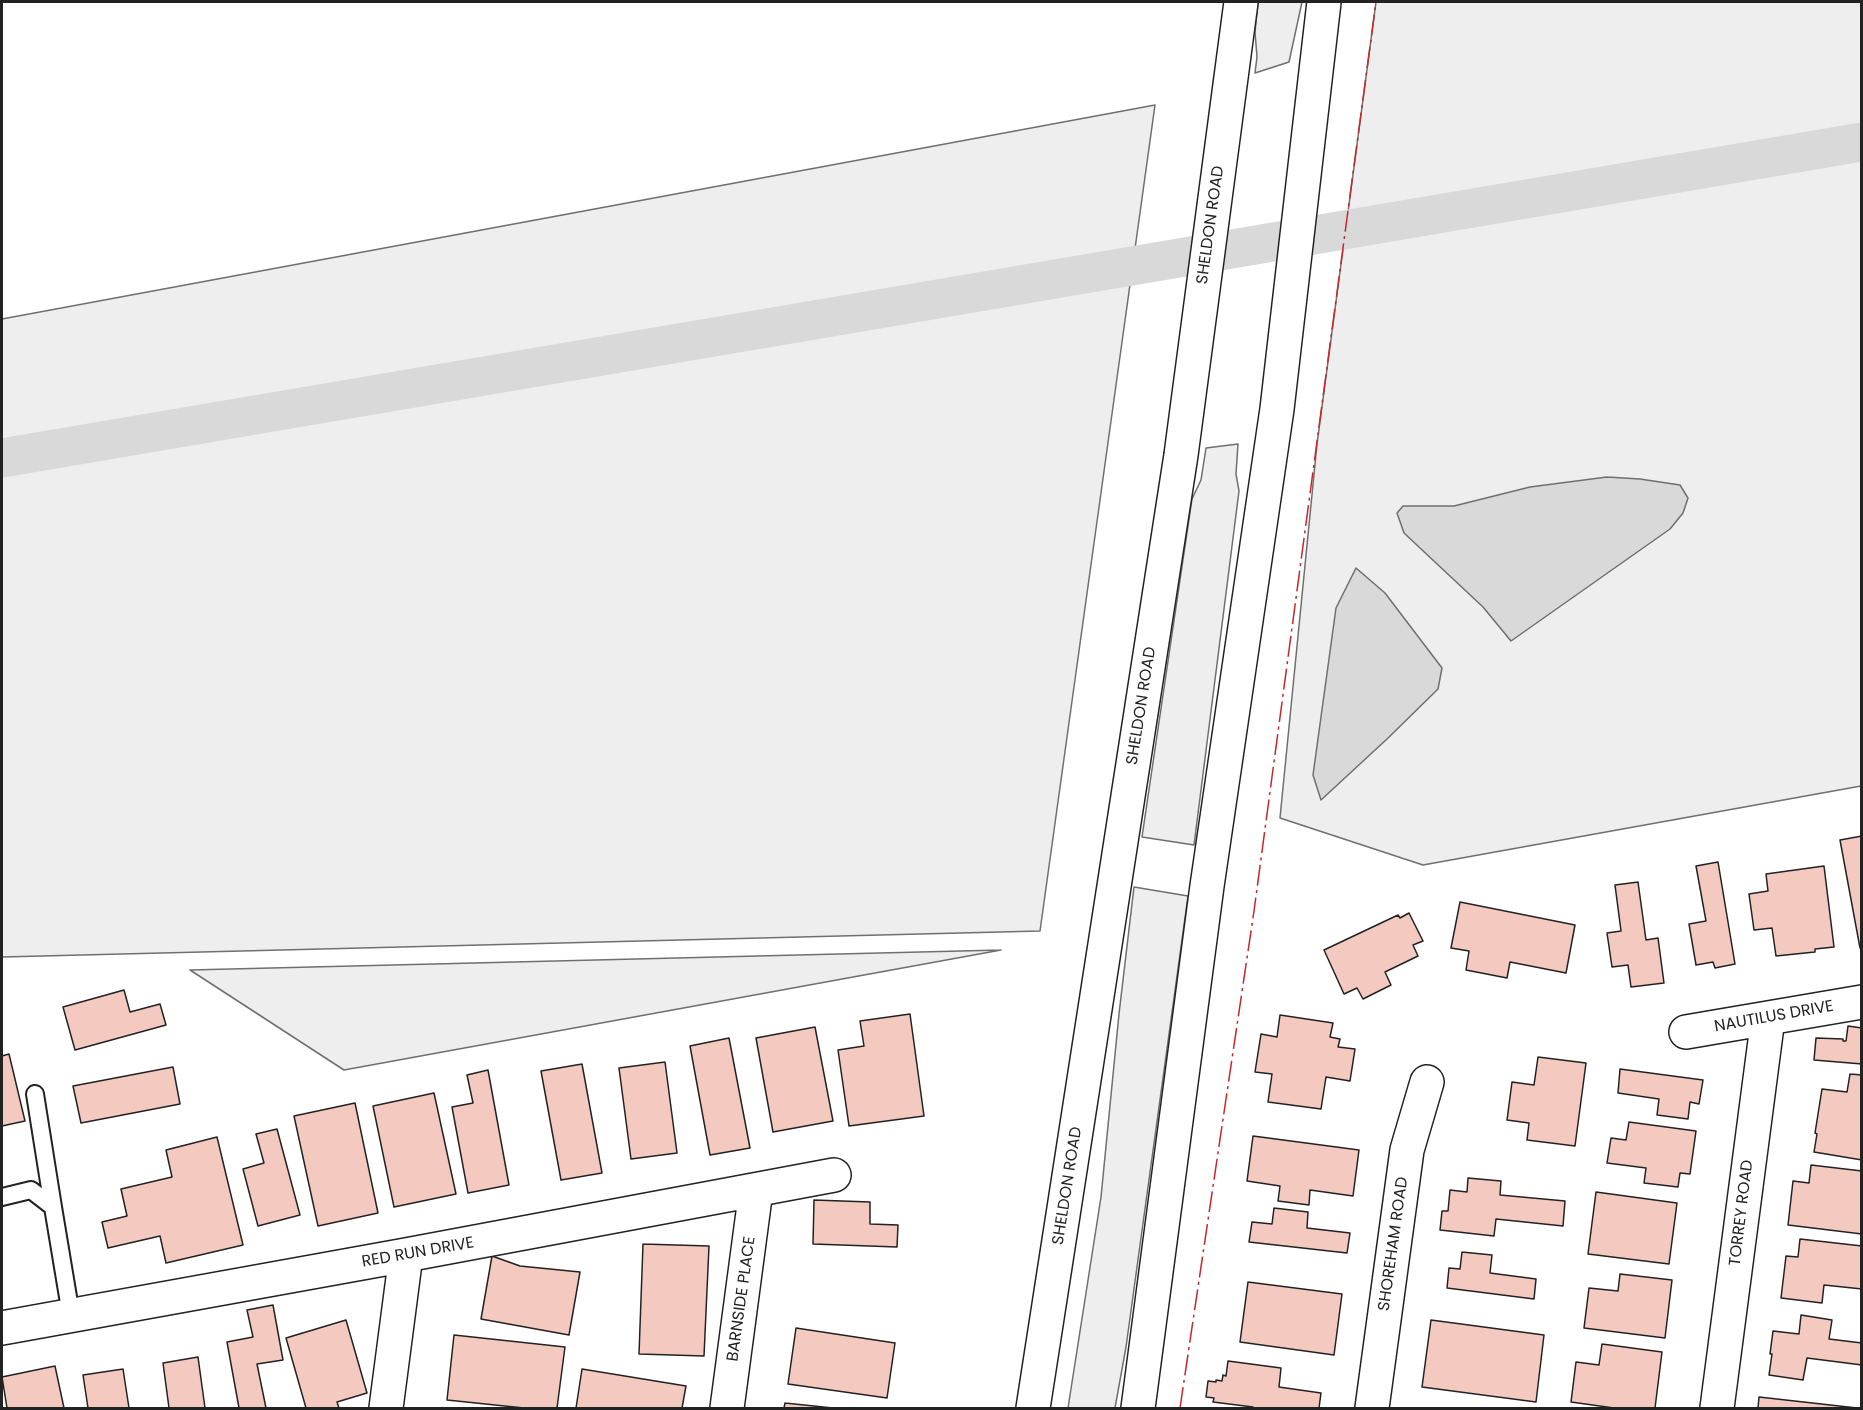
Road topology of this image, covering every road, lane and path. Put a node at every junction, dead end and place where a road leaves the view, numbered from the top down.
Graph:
1 (1241, 2) edge
2 (1324, 2) edge
3 (1862, 1002) edge
4 (1768, 1018) junction
5 (1686, 1032) dead end
6 (1427, 1082) dead end
7 (35, 1094) dead end
8 (834, 1175) dead end
9 (756, 1190) junction
10 (2, 1197) edge
11 (53, 1207) junction
12 (406, 1256) junction
13 (71, 1315) junction
14 (2, 1328) edge
15 (386, 1408) edge
16 (727, 1408) edge
17 (1033, 1408) edge
18 (1138, 1408) edge
19 (1372, 1408) edge
20 (1717, 1408) edge

1 - 17 main road, SHELDON ROAD
2 - 18 main road
3 - 4 main road, NAUTILUS DRIVE
4 - 5 main road, NAUTILUS DRIVE
4 - 20 main road, TORREY ROAD
6 - 19 main road, SHOREHAM ROAD
7 - 11 lane
8 - 9 main road, RED RUN DRIVE
9 - 12 main road, RED RUN DRIVE
9 - 16 main road, BARNSIDE PLACE
10 - 11 lane
11 - 13 lane
12 - 13 main road, RED RUN DRIVE
12 - 15 main road
13 - 14 main road, RED RUN DRIVE

